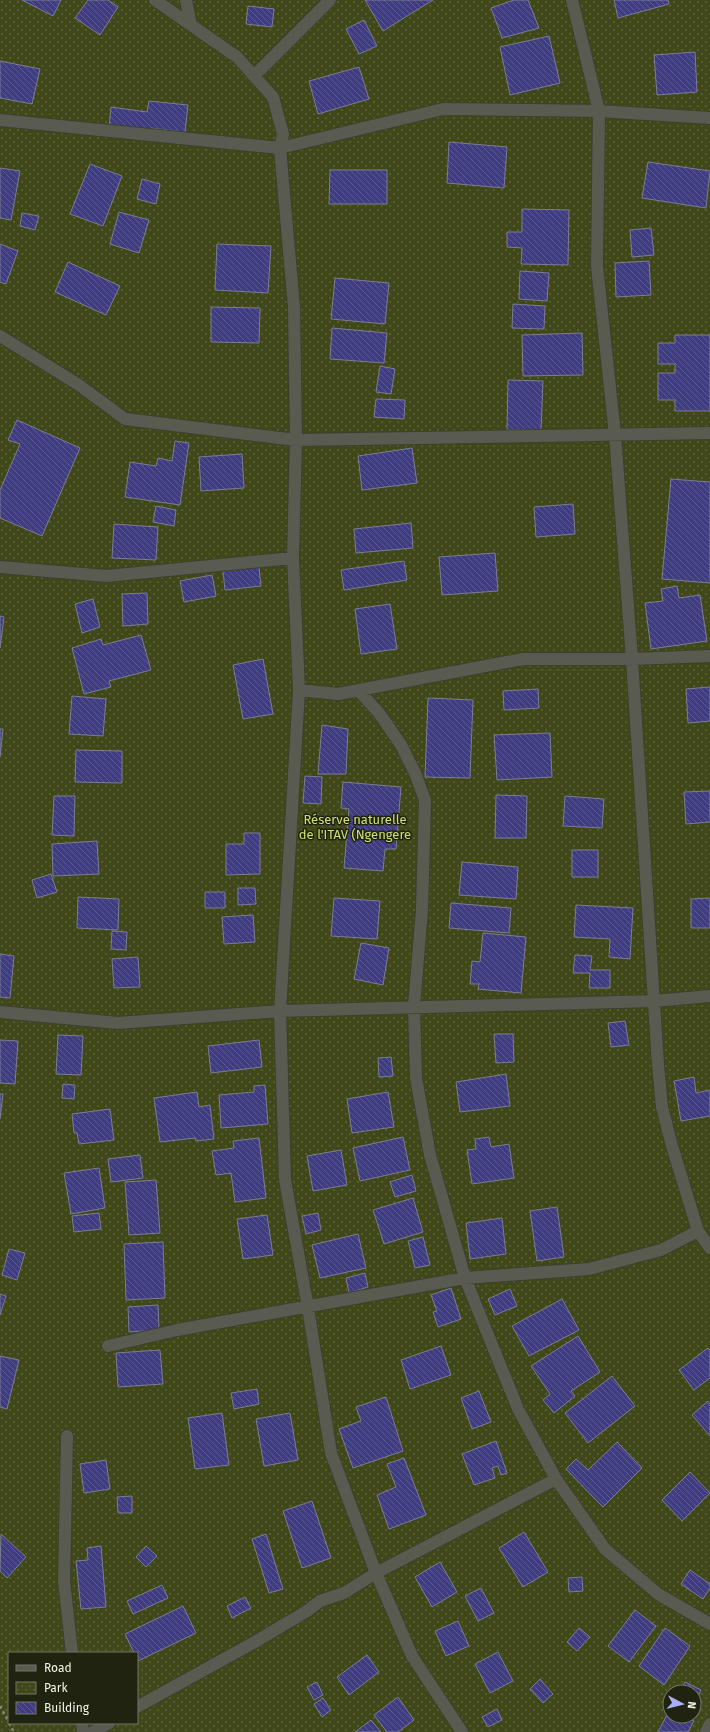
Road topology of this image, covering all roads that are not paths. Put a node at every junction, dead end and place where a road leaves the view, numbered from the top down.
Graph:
1 (155, 0) edge
2 (186, 0) edge
3 (330, 0) edge
4 (572, 0) edge
5 (191, 25) junction
6 (254, 76) junction
7 (599, 111) junction
8 (710, 118) edge
9 (0, 120) edge
10 (280, 148) junction
11 (0, 336) edge
12 (710, 433) edge
13 (615, 435) junction
14 (296, 440) junction
15 (293, 558) junction
16 (0, 568) edge
17 (710, 656) edge
18 (632, 659) junction
19 (299, 690) junction
20 (358, 690) junction
21 (710, 996) edge
22 (655, 1001) junction
23 (414, 1006) junction
24 (280, 1011) junction
25 (0, 1012) edge
26 (698, 1231) junction
27 (710, 1248) edge
28 (465, 1278) junction
29 (308, 1308) junction
30 (108, 1346) dead end
31 (67, 1436) dead end
32 (556, 1479) junction
33 (376, 1573) junction
34 (710, 1624) edge
35 (72, 1652) edge
36 (138, 1706) edge
37 (107, 1724) edge
38 (710, 1724) edge
39 (93, 1732) edge
40 (462, 1732) edge
41 (706, 1732) edge

1 - 5 street
2 - 5 street
3 - 6 street
4 - 7 street
5 - 6 street
6 - 10 street
7 - 8 street
7 - 10 street
7 - 13 street
9 - 10 street
10 - 14 street
11 - 14 street
12 - 13 street
13 - 14 street
13 - 18 street
14 - 15 street
15 - 16 street
15 - 19 street
17 - 18 street
18 - 20 street
18 - 22 street
19 - 20 street
19 - 24 street
20 - 23 street
21 - 22 street
22 - 23 street
22 - 26 street
23 - 24 street
23 - 28 street
24 - 25 street
24 - 29 street
26 - 27 street
26 - 28 street
28 - 29 street
28 - 32 street
29 - 30 street
29 - 33 street
31 - 35 street
32 - 33 street
32 - 34 street
33 - 36 street
33 - 40 street
37 - 39 street
38 - 41 street

